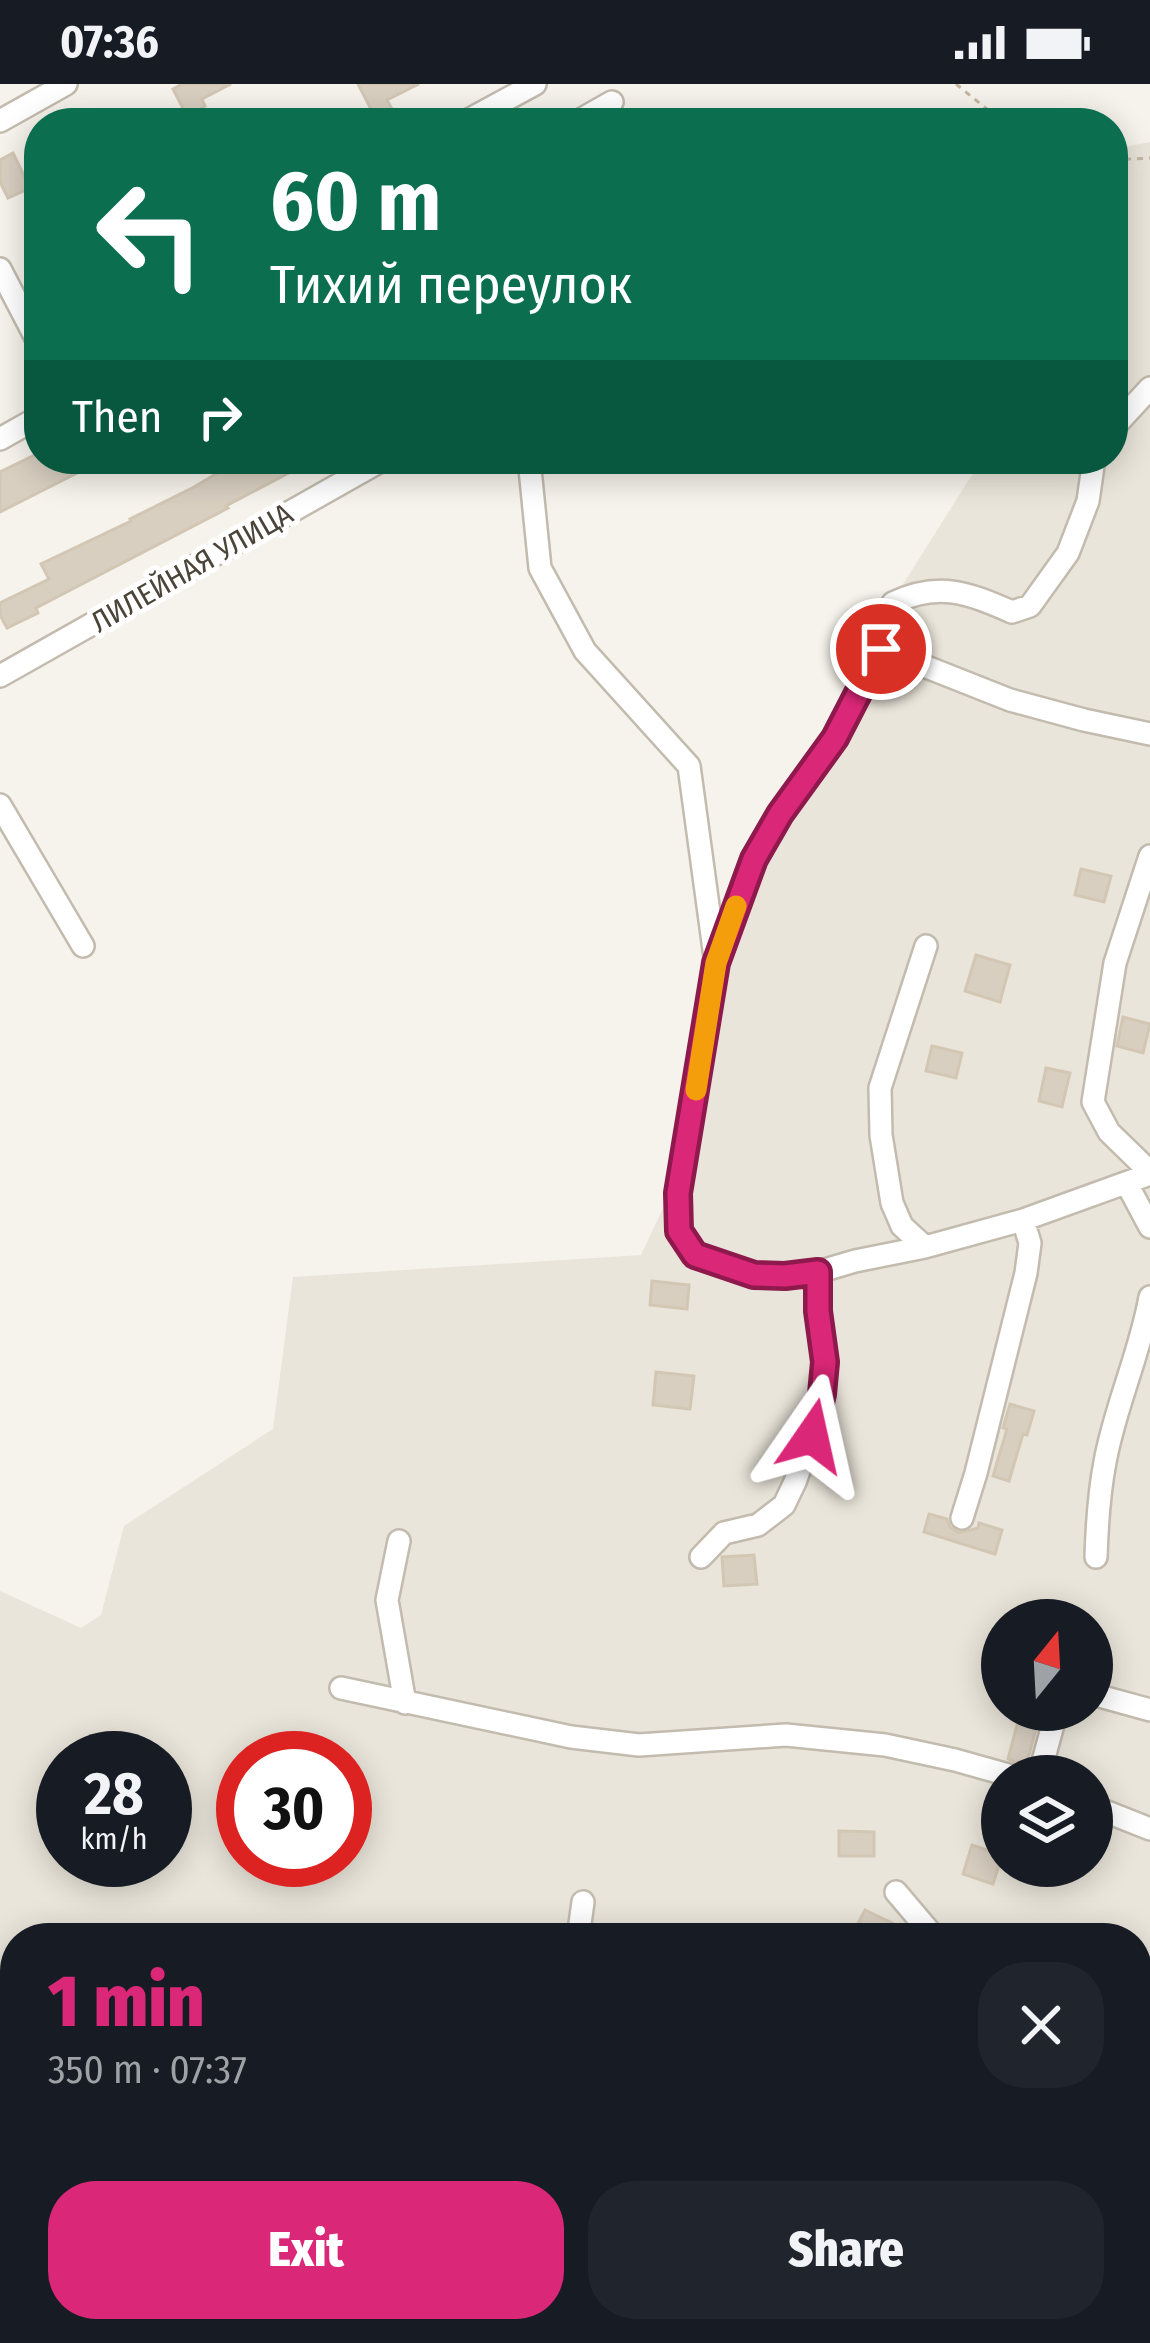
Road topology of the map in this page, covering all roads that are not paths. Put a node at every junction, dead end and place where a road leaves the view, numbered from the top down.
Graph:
1 (66, 84) edge
2 (535, 84) edge
3 (491, 108) edge
4 (0, 121) edge
5 (0, 268) edge
6 (24, 315) edge
7 (1150, 388) edge
8 (1128, 412) edge
9 (357, 474) edge
10 (531, 474) edge
11 (1092, 474) edge
12 (881, 649) junction
13 (0, 676) edge
14 (1150, 734) edge
15 (0, 805) edge
16 (1150, 856) edge
17 (83, 946) dead end
18 (926, 946) dead end
19 (716, 963) junction
20 (1150, 1173) edge
21 (1127, 1184) junction
22 (1023, 1220) junction
23 (1150, 1227) edge
24 (926, 1246) junction
25 (818, 1272) junction
26 (1150, 1298) edge
27 (962, 1518) dead end
28 (399, 1541) dead end
29 (700, 1557) dead end
30 (1096, 1557) dead end
31 (341, 1688) dead end
32 (1113, 1700) edge
33 (405, 1703) junction
34 (1150, 1710) edge
35 (981, 1767) edge
36 (1113, 1814) edge
37 (1150, 1829) edge
38 (896, 1892) dead end
39 (583, 1902) dead end
40 (580, 1923) edge
41 (922, 1923) edge

1 - 4 street
2 - 3 street
5 - 6 street
7 - 8 street
9 - 13 street, ЛИЛЕЙНАЯ УЛИЦА
10 - 19 street
11 - 12 street
12 - 14 street
12 - 19 street
15 - 17 street
16 - 20 street
18 - 24 street
19 - 25 street
20 - 21 street
21 - 22 street
21 - 23 street
22 - 24 street
22 - 27 street
24 - 25 street
25 - 29 street
26 - 30 street
28 - 33 street
31 - 33 street
32 - 34 street
33 - 35 street
36 - 37 street
38 - 41 street
39 - 40 street

